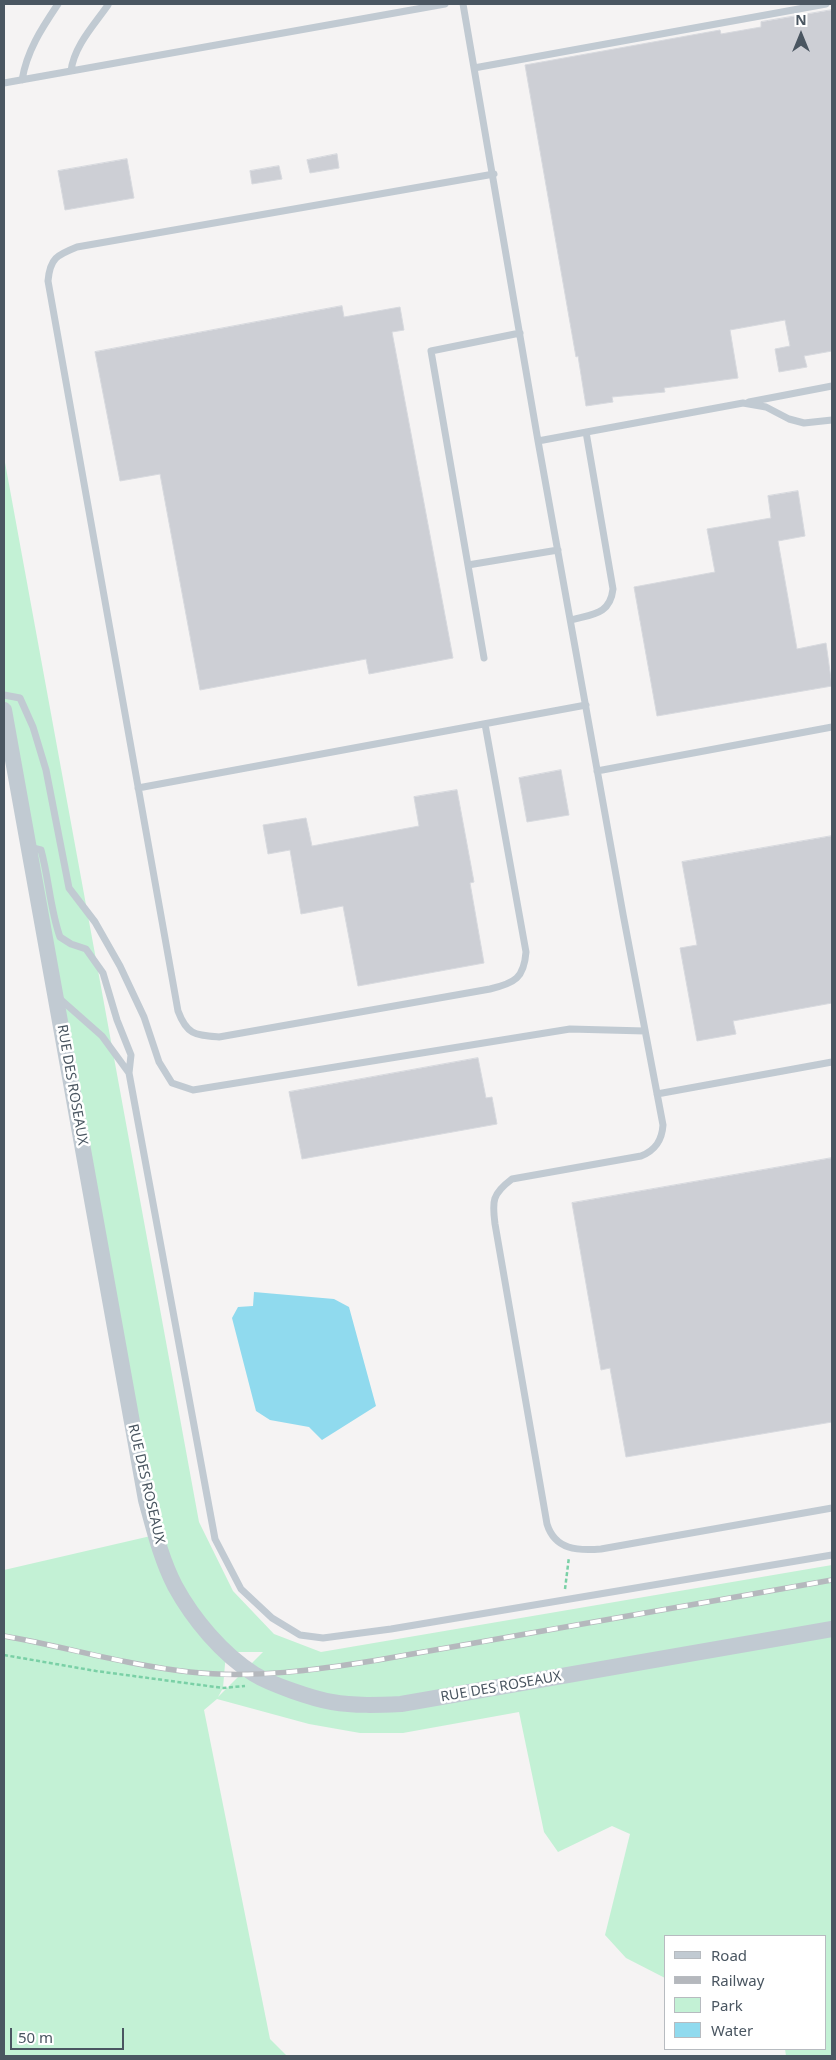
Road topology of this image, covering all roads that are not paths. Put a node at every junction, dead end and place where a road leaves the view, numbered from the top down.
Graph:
1 (58, 4) edge
2 (445, 4) edge
3 (463, 4) edge
4 (826, 4) edge
5 (108, 5) edge
6 (474, 68) junction
7 (71, 71) junction
8 (22, 80) junction
9 (4, 83) edge
10 (494, 174) junction
11 (520, 333) junction
12 (832, 386) edge
13 (744, 403) junction
14 (832, 420) edge
15 (586, 432) junction
16 (538, 441) junction
17 (558, 550) junction
18 (468, 565) junction
19 (571, 620) junction
20 (484, 658) dead end
21 (4, 695) edge
22 (586, 705) junction
23 (4, 710) edge
24 (485, 724) junction
25 (832, 727) edge
26 (597, 771) junction
27 (138, 788) junction
28 (29, 847) junction
29 (55, 994) junction
30 (645, 1031) junction
31 (832, 1062) edge
32 (129, 1073) junction
33 (657, 1094) junction
34 (832, 1508) edge
35 (832, 1556) edge
36 (832, 1629) edge

1 - 8 lane
2 - 7 lane
3 - 6 lane
4 - 6 lane
5 - 7 lane
6 - 10 lane
7 - 8 lane
8 - 9 lane
10 - 11 lane
10 - 27 lane
11 - 16 lane
11 - 18 lane
12 - 13 lane
13 - 14 lane
13 - 15 lane
15 - 16 lane
15 - 19 lane
16 - 17 lane
17 - 18 lane
17 - 19 lane
18 - 20 lane
19 - 22 lane
21 - 30 lane
22 - 24 lane
22 - 26 lane
23 - 28 street, RUE DES ROSEAUX
24 - 27 lane
24 - 27 lane
25 - 26 lane
26 - 30 lane
28 - 29 street, RUE DES ROSEAUX
28 - 32 lane
29 - 32 lane
29 - 36 street, RUE DES ROSEAUX
30 - 33 lane
31 - 33 lane
32 - 35 lane
33 - 34 lane

